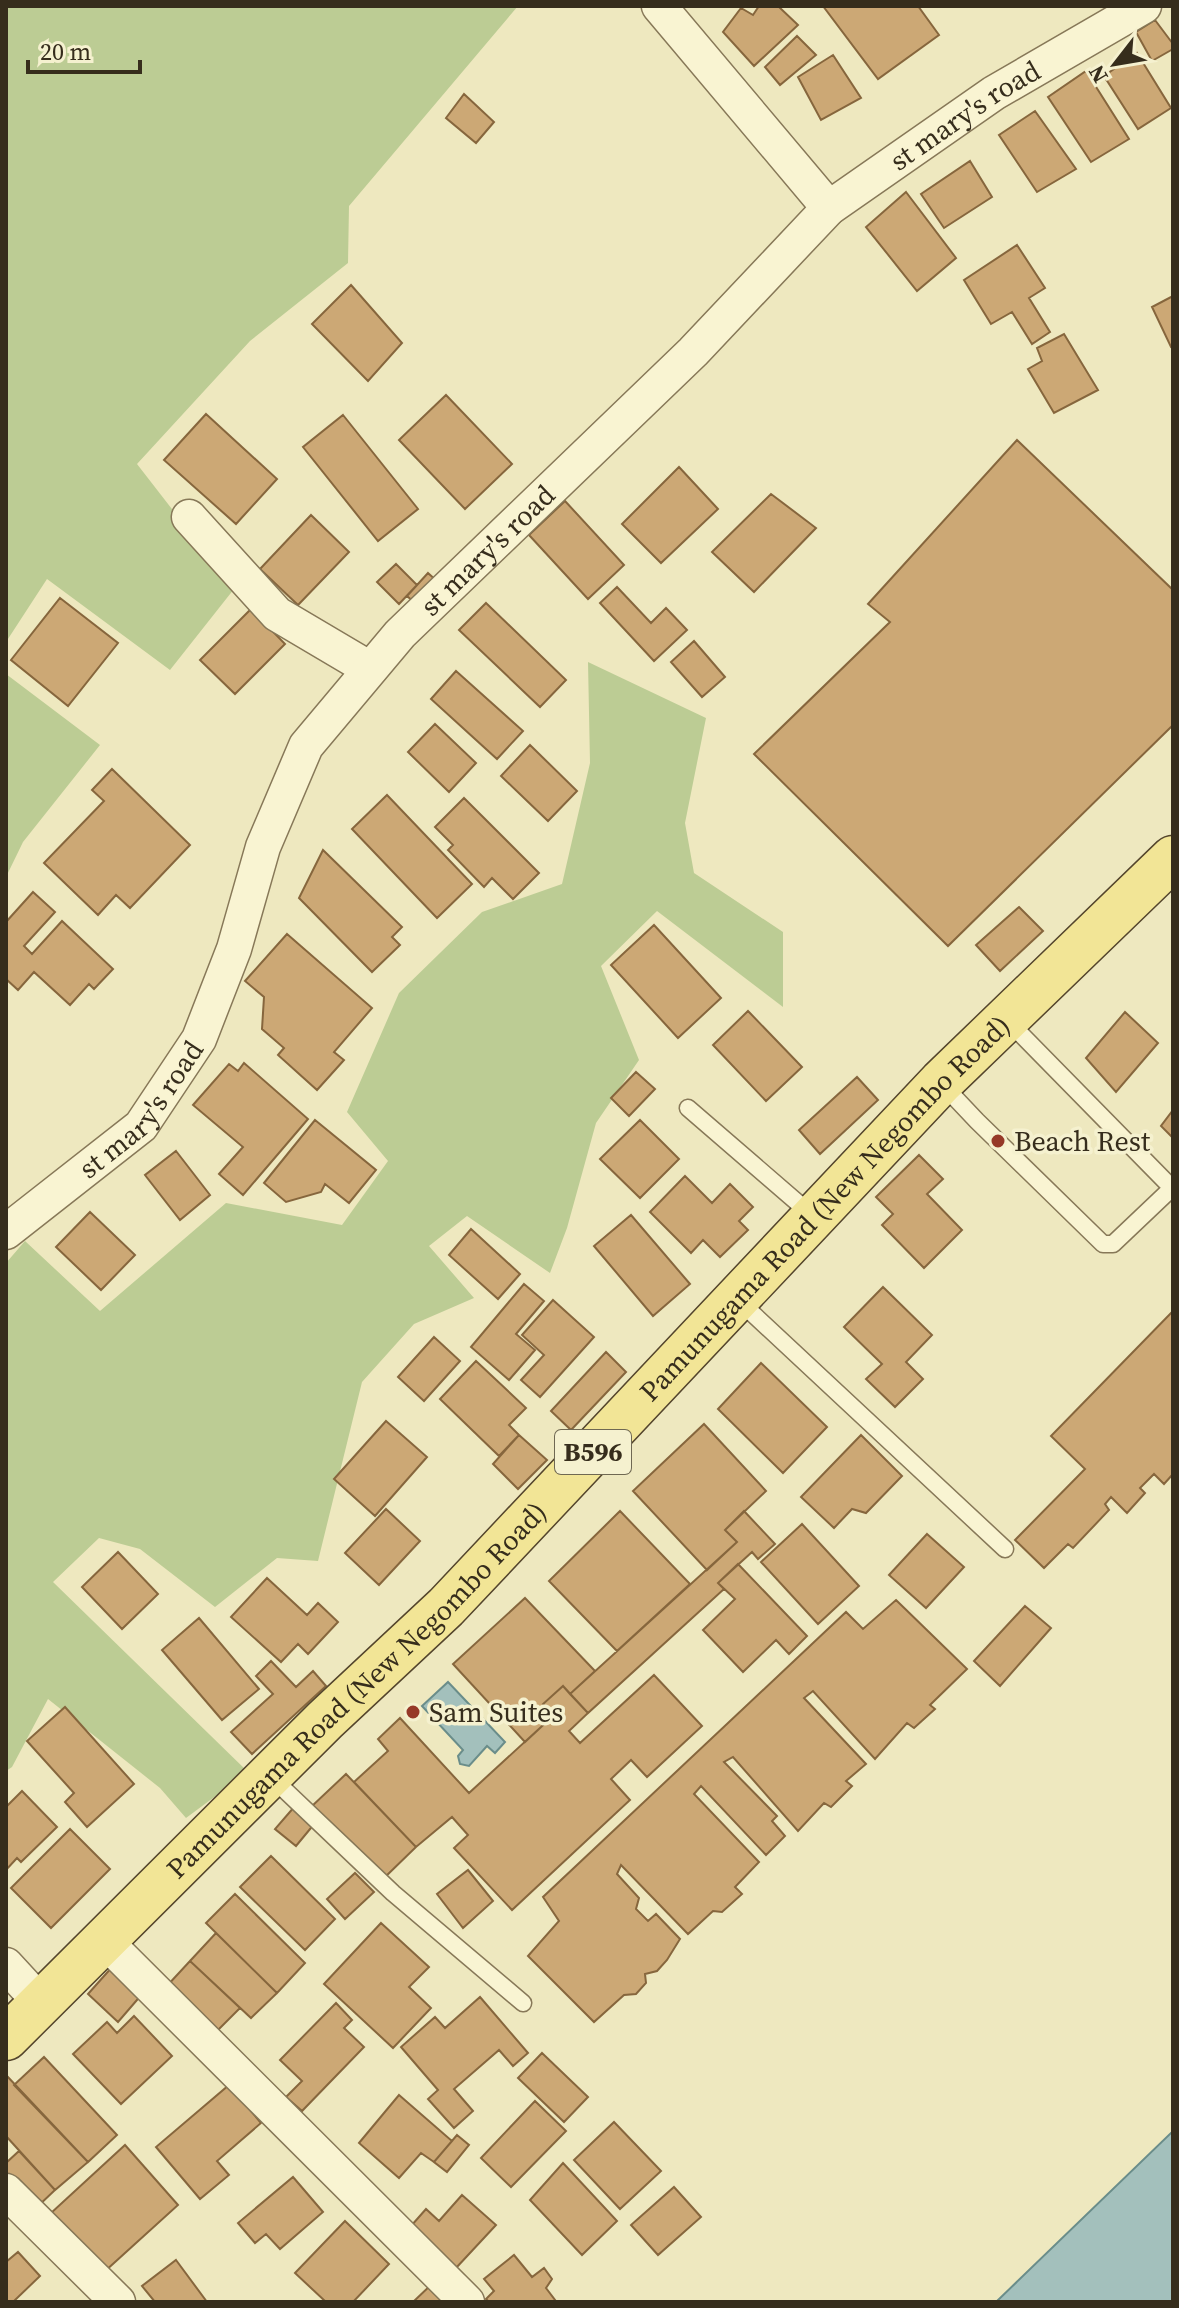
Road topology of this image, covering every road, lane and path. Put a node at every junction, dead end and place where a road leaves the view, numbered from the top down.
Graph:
1 (659, 6) edge
2 (1144, 6) edge
3 (829, 208) junction
4 (189, 517) dead end
5 (370, 669) junction
6 (1173, 858) edge
7 (1006, 1019) junction
8 (941, 1082) junction
9 (688, 1108) dead end
10 (1172, 1189) edge
11 (814, 1217) junction
12 (6, 1232) edge
13 (737, 1299) junction
14 (1005, 1549) dead end
15 (269, 1775) junction
16 (104, 1940) junction
17 (6, 1965) edge
18 (41, 2003) junction
19 (523, 2003) dead end
20 (6, 2038) edge
21 (6, 2191) edge
22 (118, 2302) edge
23 (467, 2302) edge

1 - 3 street
2 - 3 street, st mary's road
3 - 5 street, st mary's road
4 - 5 street
5 - 12 street, st mary's road
6 - 7 main road, Pamunugama Road (New Negombo Road) / B596
7 - 8 main road, Pamunugama Road (New Negombo Road) / B596
7 - 10 lane
8 - 10 lane
8 - 11 main road, Pamunugama Road (New Negombo Road) / B596
9 - 11 lane
11 - 13 main road, Pamunugama Road (New Negombo Road) / B596
13 - 14 lane
13 - 15 main road, Pamunugama Road (New Negombo Road) / B596
15 - 16 main road, Pamunugama Road (New Negombo Road) / B596
15 - 19 lane
16 - 18 main road, Pamunugama Road (New Negombo Road) / B596
16 - 23 street
17 - 18 street
18 - 20 main road, Pamunugama Road (New Negombo Road) / B596
21 - 22 street

